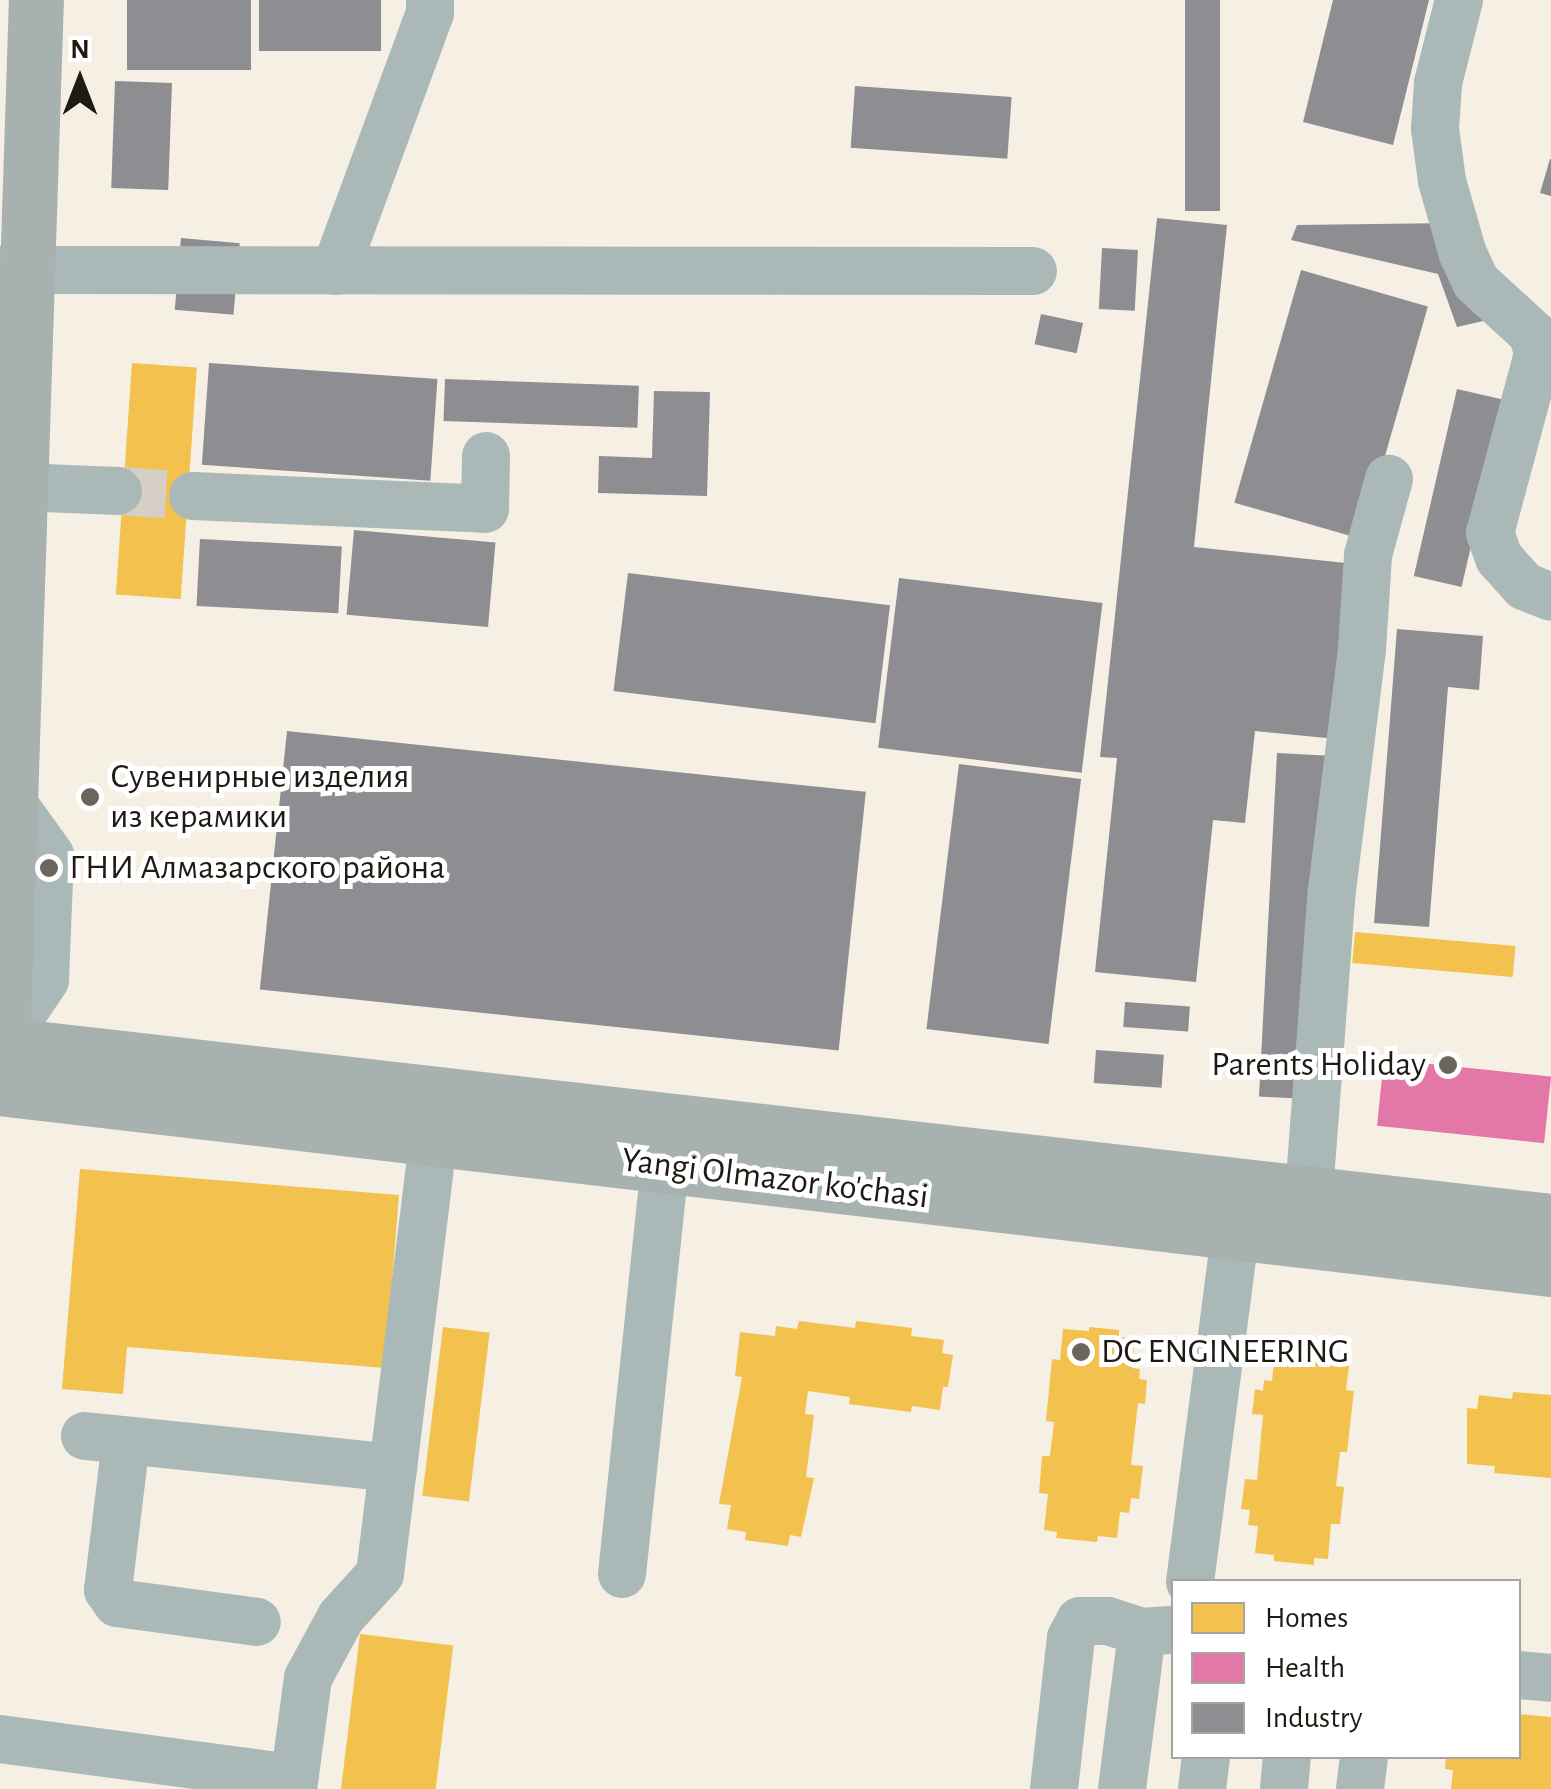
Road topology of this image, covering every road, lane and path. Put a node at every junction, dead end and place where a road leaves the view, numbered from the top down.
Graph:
1 (5, 0) edge
2 (36, 0) edge
3 (430, 0) edge
4 (1459, 0) edge
5 (335, 271) junction
6 (1033, 271) dead end
7 (9, 281) edge
8 (486, 456) dead end
9 (1389, 478) dead end
10 (19, 487) junction
11 (118, 491) tunnel mouth
12 (193, 496) tunnel mouth
13 (1551, 596) edge
14 (5, 798) edge
15 (1, 1066) edge
16 (0, 1124) edge
17 (434, 1137) junction
18 (665, 1165) junction
19 (1308, 1193) junction
20 (1551, 1221) edge
21 (1235, 1234) junction
22 (1551, 1269) edge
23 (393, 1468) junction
24 (622, 1574) dead end
25 (1190, 1579) edge
26 (257, 1622) dead end
27 (1158, 1631) edge
28 (1521, 1675) edge
29 (1551, 1678) edge
30 (0, 1738) edge
31 (1206, 1759) edge
32 (1287, 1759) edge
33 (1364, 1759) edge
34 (294, 1783) edge
35 (1054, 1789) edge
36 (1122, 1789) edge
37 (1202, 1789) edge
38 (1284, 1789) edge
39 (1360, 1789) edge

1 - 7 main road
2 - 7 main road
3 - 5 lane
4 - 13 lane
5 - 6 lane
5 - 7 lane
7 - 10 main road
8 - 12 lane
9 - 19 lane
10 - 11 lane
10 - 14 main road
14 - 15 main road
15 - 16 main road
15 - 17 main road, Yangi Olmazor ko'chasi
15 - 19 main road, Yangi Olmazor ko'chasi
17 - 18 main road, Yangi Olmazor ko'chasi
17 - 23 lane
18 - 21 main road, Yangi Olmazor ko'chasi
18 - 24 lane
19 - 20 main road, Yangi Olmazor ko'chasi
21 - 22 main road, Yangi Olmazor ko'chasi
21 - 25 lane
23 - 26 lane
23 - 34 lane
27 - 35 lane
27 - 36 lane
28 - 29 lane
30 - 34 lane
31 - 37 lane
32 - 38 lane
33 - 39 lane

